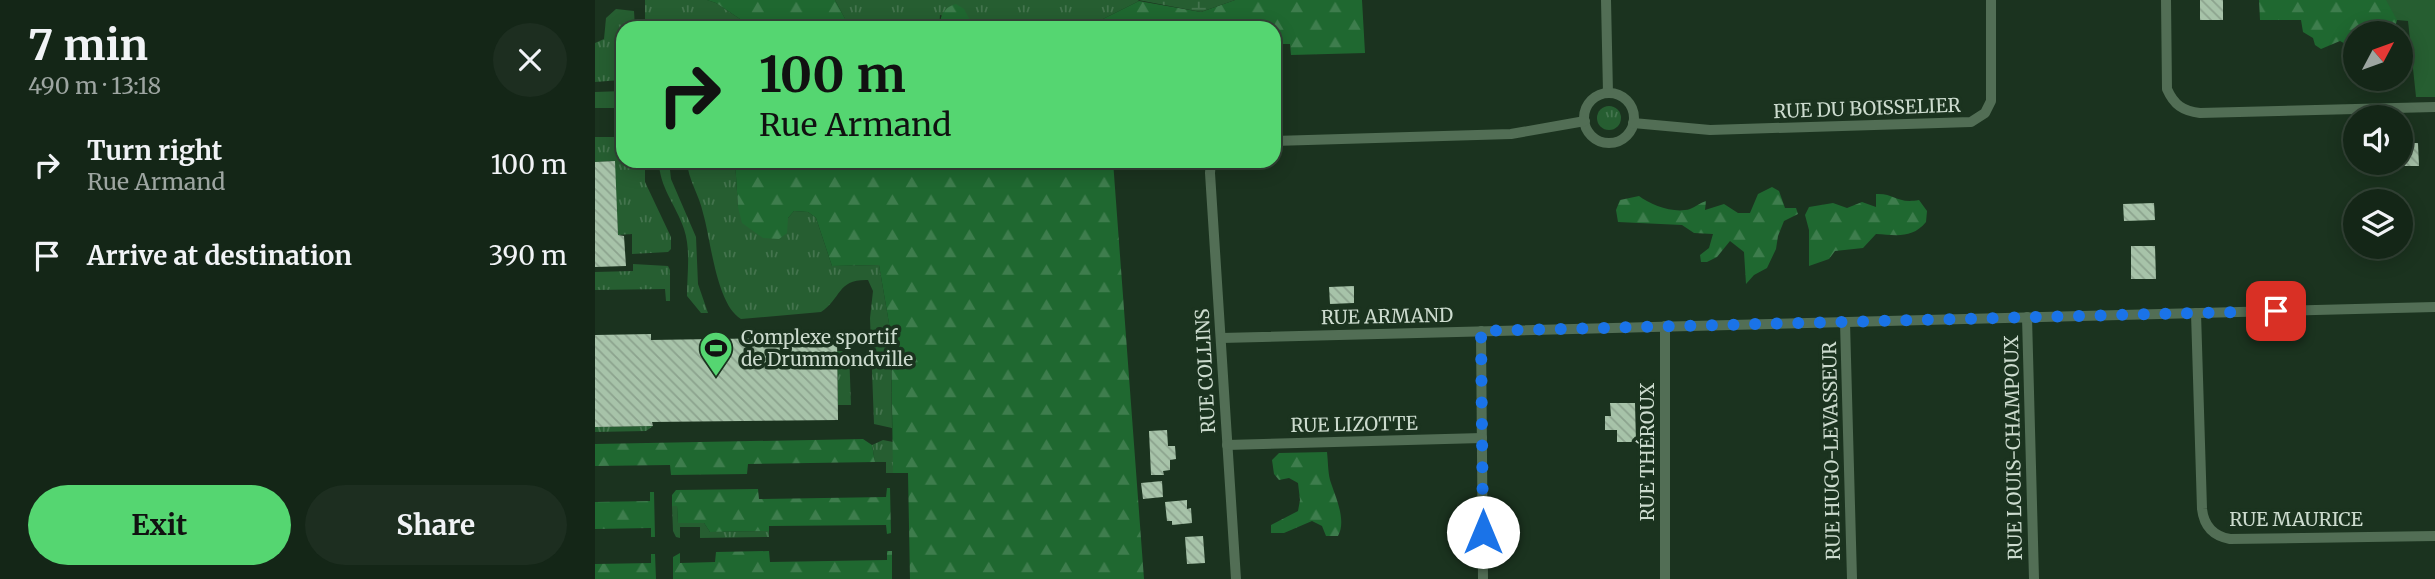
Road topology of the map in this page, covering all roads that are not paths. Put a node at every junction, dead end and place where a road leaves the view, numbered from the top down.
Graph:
1 (1606, 0) edge
2 (1991, 0) edge
3 (2166, 0) edge
4 (1608, 93) junction
5 (2435, 107) edge
6 (1585, 121) junction
7 (1633, 123) junction
8 (1281, 141) edge
9 (1210, 168) edge
10 (2435, 307) edge
11 (2196, 313) junction
12 (2027, 317) junction
13 (1846, 322) junction
14 (1665, 326) junction
15 (1481, 331) junction
16 (1221, 338) junction
17 (1482, 438) junction
18 (1227, 445) junction
19 (2435, 536) edge
20 (1236, 579) edge
21 (1483, 579) edge
22 (1665, 579) edge
23 (1851, 579) edge
24 (2034, 579) edge

1 - 4 street
2 - 7 street, RUE DU BOISSELIER
3 - 5 street
4 - 6 street
4 - 7 street
6 - 7 street
6 - 8 street
9 - 16 street, RUE COLLINS
10 - 11 street, RUE ARMAND
11 - 12 street, RUE ARMAND
11 - 19 street, RUE MAURICE
12 - 13 street, RUE ARMAND
12 - 24 street, RUE LOUIS-CHAMPOUX
13 - 14 street, RUE ARMAND
13 - 23 street, RUE HUGO-LEVASSEUR
14 - 15 street, RUE ARMAND
14 - 22 street, RUE THÉROUX
15 - 16 street, RUE ARMAND
15 - 17 street
16 - 18 street, RUE COLLINS
17 - 18 street, RUE LIZOTTE
17 - 21 street
18 - 20 street, RUE COLLINS

